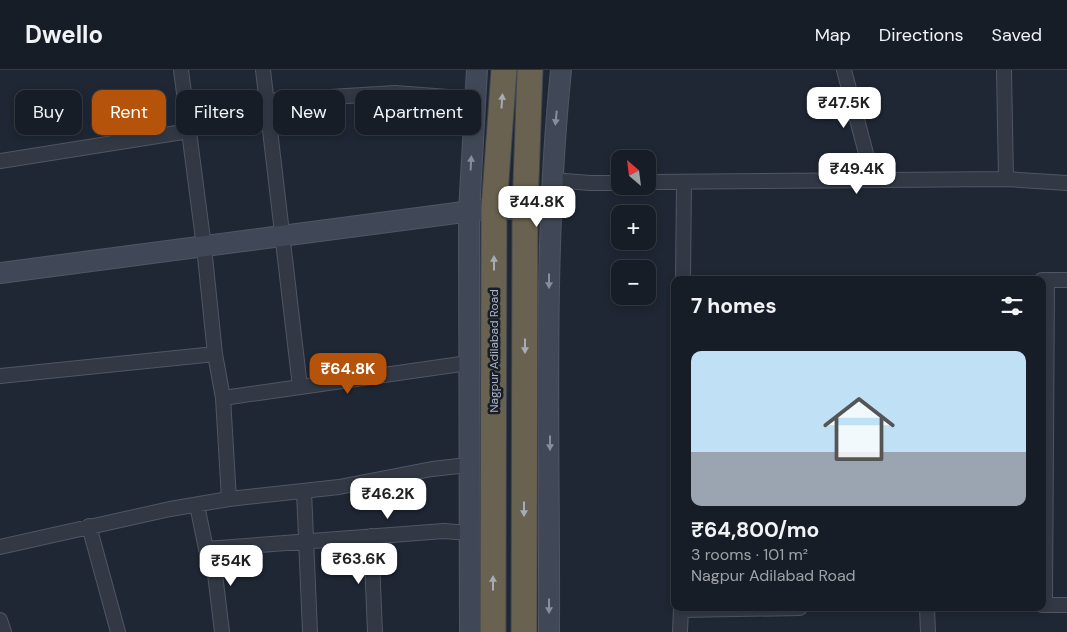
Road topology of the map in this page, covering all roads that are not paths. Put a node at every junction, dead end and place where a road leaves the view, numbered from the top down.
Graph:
1 (181, 70) edge
2 (263, 70) edge
3 (477, 70) edge
4 (504, 70) edge
5 (530, 70) edge
6 (562, 70) edge
7 (844, 70) edge
8 (1004, 70) edge
9 (184, 90) edge
10 (476, 90) edge
11 (355, 95) edge
12 (266, 101) junction
13 (176, 133) edge
14 (190, 135) edge
15 (473, 135) edge
16 (0, 161) edge
17 (1006, 179) junction
18 (553, 180) junction
19 (873, 180) junction
20 (656, 182) edge
21 (684, 182) junction
22 (611, 183) edge
23 (1067, 183) edge
24 (494, 208) junction
25 (525, 209) junction
26 (551, 211) junction
27 (469, 212) junction
28 (282, 236) junction
29 (204, 246) junction
30 (0, 273) edge
31 (683, 276) edge
32 (1046, 280) edge
33 (1067, 280) edge
34 (215, 354) junction
35 (468, 363) junction
36 (0, 376) edge
37 (300, 387) junction
38 (223, 398) junction
39 (468, 466) junction
40 (304, 491) junction
41 (229, 499) junction
42 (198, 505) junction
43 (89, 526) junction
44 (469, 533) junction
45 (371, 536) junction
46 (307, 540) junction
47 (0, 548) edge
48 (206, 549) junction
49 (1046, 605) edge
50 (1067, 605) edge
51 (680, 611) edge
52 (927, 611) edge
53 (0, 620) edge
54 (4, 632) edge
55 (118, 632) edge
56 (222, 632) edge
57 (310, 632) edge
58 (375, 632) edge
59 (470, 632) edge
60 (493, 632) edge
61 (524, 632) edge
62 (549, 632) edge
63 (680, 632) edge
64 (928, 632) edge

1 - 9 street
2 - 12 street
3 - 10 street
24 -> 4 highway, Nagpur Adilabad Road
5 - 25 highway
6 -> 18 street
7 - 19 street
8 - 17 street
11 - 12 street
12 - 28 street
13 - 16 street
14 - 29 street
27 -> 15 street
17 - 19 street
17 - 23 street
18 - 22 street
18 - 26 street
19 - 21 street
20 - 21 street
21 - 31 street
24 - 25 street
24 - 27 street
60 -> 24 highway, Nagpur Adilabad Road
25 - 26 street
25 -> 61 highway
26 -> 62 street
27 - 28 street
27 - 35 street
28 - 29 street
28 - 37 street
29 - 30 street
29 - 34 street
32 - 33 street
34 - 36 street
34 - 38 street
35 - 37 street
35 - 39 street
37 - 38 street
38 - 41 street
39 - 40 street
39 - 44 street
40 - 41 street
40 - 46 street
41 - 42 street
42 - 43 street
42 - 48 street
43 - 47 street
43 - 55 street
44 - 45 street
44 - 59 street
45 - 46 street
45 - 58 street
46 - 48 street
46 - 57 street
48 - 56 street
49 - 50 street
51 - 63 street
52 - 64 street
53 - 54 street

